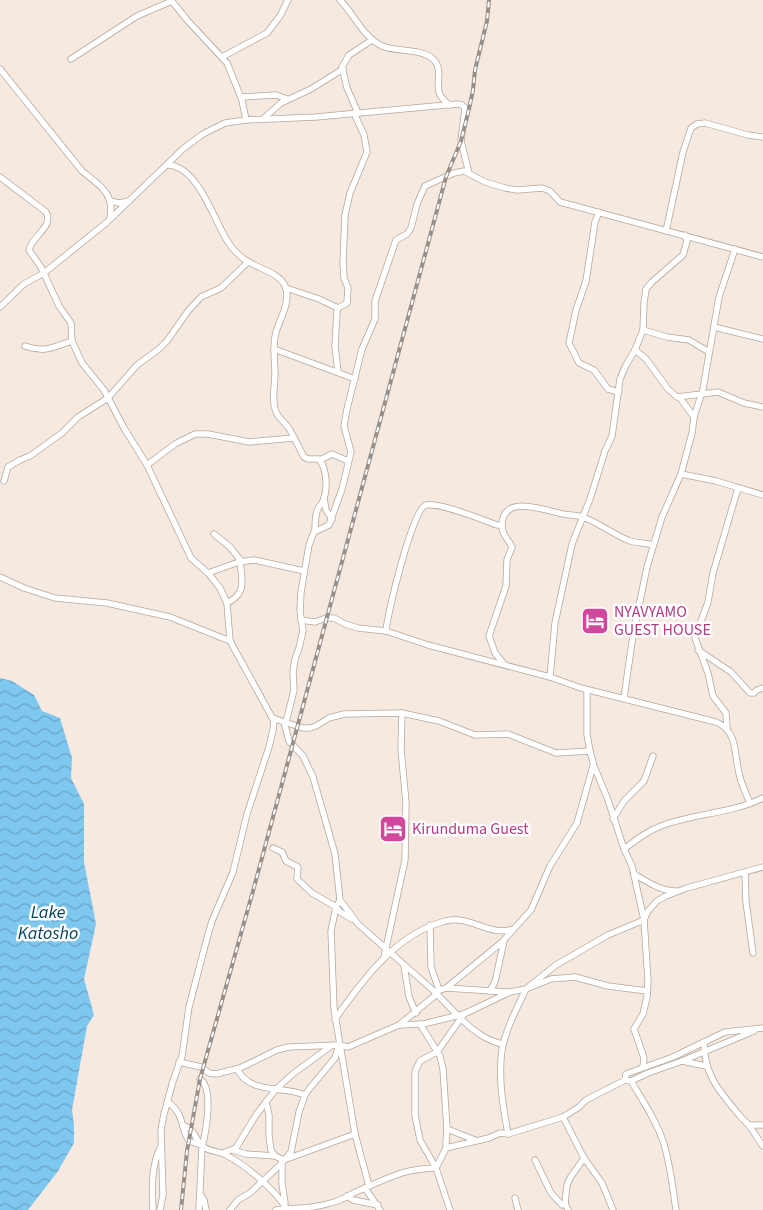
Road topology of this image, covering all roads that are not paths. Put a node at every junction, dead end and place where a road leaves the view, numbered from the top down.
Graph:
1 (171, 0) edge
2 (288, 0) edge
3 (340, 0) edge
4 (372, 40) junction
5 (222, 57) junction
6 (71, 58) dead end
7 (0, 69) edge
8 (343, 69) junction
9 (241, 97) junction
10 (287, 99) junction
11 (450, 105) junction
12 (356, 113) junction
13 (264, 118) junction
14 (246, 120) junction
15 (763, 137) edge
16 (167, 165) junction
17 (469, 173) junction
18 (0, 177) edge
19 (110, 201) junction
20 (128, 201) junction
21 (600, 212) junction
22 (110, 218) junction
23 (666, 231) junction
24 (685, 235) junction
25 (734, 249) junction
26 (763, 257) edge
27 (248, 262) junction
28 (44, 273) junction
29 (286, 288) junction
30 (0, 307) edge
31 (338, 308) junction
32 (714, 327) junction
33 (644, 330) junction
34 (763, 339) edge
35 (72, 341) junction
36 (25, 346) dead end
37 (274, 349) junction
38 (635, 350) junction
39 (709, 352) junction
40 (338, 372) junction
41 (355, 379) junction
42 (619, 392) junction
43 (701, 395) junction
44 (108, 398) junction
45 (680, 398) junction
46 (763, 407) edge
47 (694, 417) junction
48 (294, 438) junction
49 (320, 460) junction
50 (348, 461) junction
51 (147, 465) junction
52 (681, 474) junction
53 (4, 481) dead end
54 (738, 488) junction
55 (763, 495) edge
56 (324, 498) junction
57 (584, 517) junction
58 (332, 519) junction
59 (502, 525) junction
60 (315, 531) junction
61 (214, 534) dead end
62 (653, 545) junction
63 (241, 561) junction
64 (304, 571) junction
65 (208, 573) junction
66 (0, 577) edge
67 (227, 603) junction
68 (301, 620) junction
69 (386, 632) junction
70 (230, 640) junction
71 (698, 650) junction
72 (506, 666) junction
73 (550, 678) junction
74 (763, 688) edge
75 (587, 690) junction
76 (624, 698) junction
77 (402, 713) junction
78 (273, 718) junction
79 (285, 722) junction
80 (727, 728) junction
81 (590, 751) junction
82 (653, 756) dead end
83 (594, 766) junction
84 (763, 798) edge
85 (750, 803) junction
86 (613, 818) junction
87 (273, 848) dead end
88 (624, 849) junction
89 (763, 867) edge
90 (745, 872) junction
91 (634, 874) junction
92 (681, 891) junction
93 (340, 900) junction
94 (336, 907) junction
95 (355, 920) junction
96 (644, 920) junction
97 (430, 924) junction
98 (513, 929) junction
99 (504, 940) junction
100 (385, 948) junction
101 (390, 952) junction
102 (753, 953) dead end
103 (384, 957) junction
104 (404, 966) junction
105 (446, 988) junction
106 (526, 989) junction
107 (490, 991) junction
108 (647, 991) junction
109 (437, 992) junction
110 (510, 992) junction
111 (416, 1013) junction
112 (461, 1016) junction
113 (335, 1019) junction
114 (420, 1024) junction
115 (399, 1025) junction
116 (761, 1030) edge
117 (704, 1042) junction
118 (503, 1044) junction
119 (331, 1045) junction
120 (339, 1045) junction
121 (437, 1052) junction
122 (704, 1052) junction
123 (682, 1061) junction
124 (179, 1062) junction
125 (706, 1066) junction
126 (643, 1067) junction
127 (236, 1069) junction
128 (200, 1079) dead end
129 (628, 1081) junction
130 (276, 1089) junction
131 (305, 1096) junction
132 (168, 1102) junction
133 (266, 1102) junction
134 (563, 1117) junction
135 (749, 1125) junction
136 (763, 1125) edge
137 (447, 1129) junction
138 (355, 1134) junction
139 (508, 1134) junction
140 (476, 1140) junction
141 (161, 1144) junction
142 (202, 1146) junction
143 (763, 1146) edge
144 (446, 1148) junction
145 (233, 1150) junction
146 (224, 1154) junction
147 (275, 1156) junction
148 (584, 1158) junction
149 (535, 1160) dead end
150 (283, 1161) junction
151 (436, 1168) junction
152 (262, 1180) junction
153 (367, 1187) junction
154 (200, 1193) junction
155 (347, 1196) junction
156 (515, 1198) dead end
157 (331, 1203) junction
158 (564, 1204) junction
159 (379, 1207) edge
160 (287, 1209) edge
161 (153, 1210) edge
162 (160, 1210) edge
163 (199, 1210) edge
164 (206, 1210) edge
165 (230, 1210) edge
166 (276, 1210) edge
167 (333, 1210) edge
168 (450, 1210) edge
169 (518, 1210) edge
170 (558, 1210) edge
171 (568, 1210) edge
172 (612, 1210) edge
173 (676, 1210) edge

1 - 5 street
1 - 6 street
2 - 5 street
3 - 4 street
4 - 8 street
4 - 11 street
5 - 9 street
7 - 19 street
8 - 10 street
8 - 12 street
9 - 10 street
9 - 14 street
10 - 13 street
11 - 12 street
11 - 17 street
12 - 13 street
12 - 31 street
13 - 14 street
14 - 16 street
15 - 23 street
16 - 20 street
16 - 27 street
17 - 21 street
17 - 41 street
18 - 28 street
19 - 20 street
19 - 22 street
20 - 22 street
21 - 23 street
21 - 42 street
22 - 28 street
23 - 24 street
24 - 25 street
24 - 33 street
25 - 26 street
25 - 32 street
27 - 29 street
27 - 44 street
28 - 30 street
28 - 35 street
29 - 31 street
29 - 37 street
31 - 40 street
32 - 34 street
32 - 39 street
33 - 38 street
33 - 39 street
35 - 36 street
35 - 44 street
37 - 40 street
37 - 48 street
38 - 42 street
38 - 45 street
39 - 43 street
40 - 41 street
41 - 50 street
42 - 57 street
43 - 45 street
43 - 46 street
43 - 47 street
44 - 51 street
44 - 53 street
45 - 47 street
47 - 52 street
48 - 49 street
48 - 51 street
49 - 50 street
49 - 56 street
50 - 58 street
51 - 65 street
52 - 54 street
52 - 62 street
54 - 55 street
54 - 71 street
56 - 58 street
56 - 60 street
57 - 59 street
57 - 62 street
57 - 73 street
58 - 60 street
59 - 69 street
59 - 72 street
60 - 64 street
61 - 63 street
62 - 76 street
63 - 64 street
63 - 65 street
63 - 67 street
64 - 68 street
65 - 67 street
66 - 70 street
67 - 70 street
68 - 69 street
68 - 79 street
69 - 72 street
70 - 78 street
71 - 74 street
71 - 80 street
72 - 73 street
73 - 75 street
75 - 76 street
75 - 81 street
76 - 80 street
77 - 79 street
77 - 81 street
77 - 100 street
78 - 79 street
78 - 124 street
79 - 93 street
80 - 85 street
81 - 83 street
82 - 86 street
83 - 86 street
83 - 98 street
84 - 85 street
85 - 88 street
86 - 88 street
87 - 94 street
88 - 91 street
89 - 90 street
90 - 92 street
90 - 102 street
91 - 92 street
91 - 96 street
92 - 96 street
93 - 94 street
93 - 95 street
94 - 95 street
94 - 113 street
95 - 100 street
96 - 106 street
96 - 108 street
97 - 98 street
97 - 101 street
97 - 109 street
98 - 99 street
99 - 105 street
99 - 107 street
100 - 101 street
100 - 103 street
101 - 103 street
101 - 104 street
103 - 113 street
104 - 109 street
104 - 111 street
105 - 107 street
105 - 109 street
106 - 108 street
106 - 110 street
106 - 118 street
107 - 110 street
108 - 126 street
109 - 111 street
109 - 112 street
110 - 112 street
111 - 114 street
111 - 115 street
112 - 114 street
112 - 118 street
112 - 121 street
113 - 120 street
114 - 115 street
114 - 121 street
115 - 120 street
116 - 117 street
116 - 122 street
117 - 122 street
117 - 126 street
118 - 139 street
119 - 120 street
119 - 127 street
119 - 130 street
120 - 131 street
120 - 138 street
121 - 137 street
121 - 151 street
122 - 123 street
122 - 125 street
123 - 125 street
123 - 129 street
124 - 127 street
124 - 132 street
125 - 135 street
126 - 129 street
127 - 130 street
128 - 142 street
129 - 134 street
129 - 173 street
130 - 131 street
130 - 133 street
131 - 150 street
132 - 141 street
132 - 142 street
133 - 145 street
133 - 147 street
134 - 139 street
134 - 148 street
135 - 136 street
135 - 143 street
137 - 140 street
137 - 144 street
138 - 150 street
138 - 153 street
139 - 140 street
140 - 144 street
141 - 161 street
141 - 162 street
142 - 146 street
142 - 154 street
144 - 151 street
145 - 146 street
145 - 147 street
146 - 152 street
147 - 150 street
148 - 158 street
148 - 172 street
149 - 158 street
150 - 152 street
150 - 160 street
151 - 153 street
151 - 168 street
152 - 160 street
152 - 165 street
153 - 155 street
153 - 159 street
154 - 163 street
154 - 164 street
155 - 157 street
155 - 159 street
156 - 169 street
157 - 160 street
157 - 167 street
158 - 170 street
158 - 171 street
160 - 166 street

